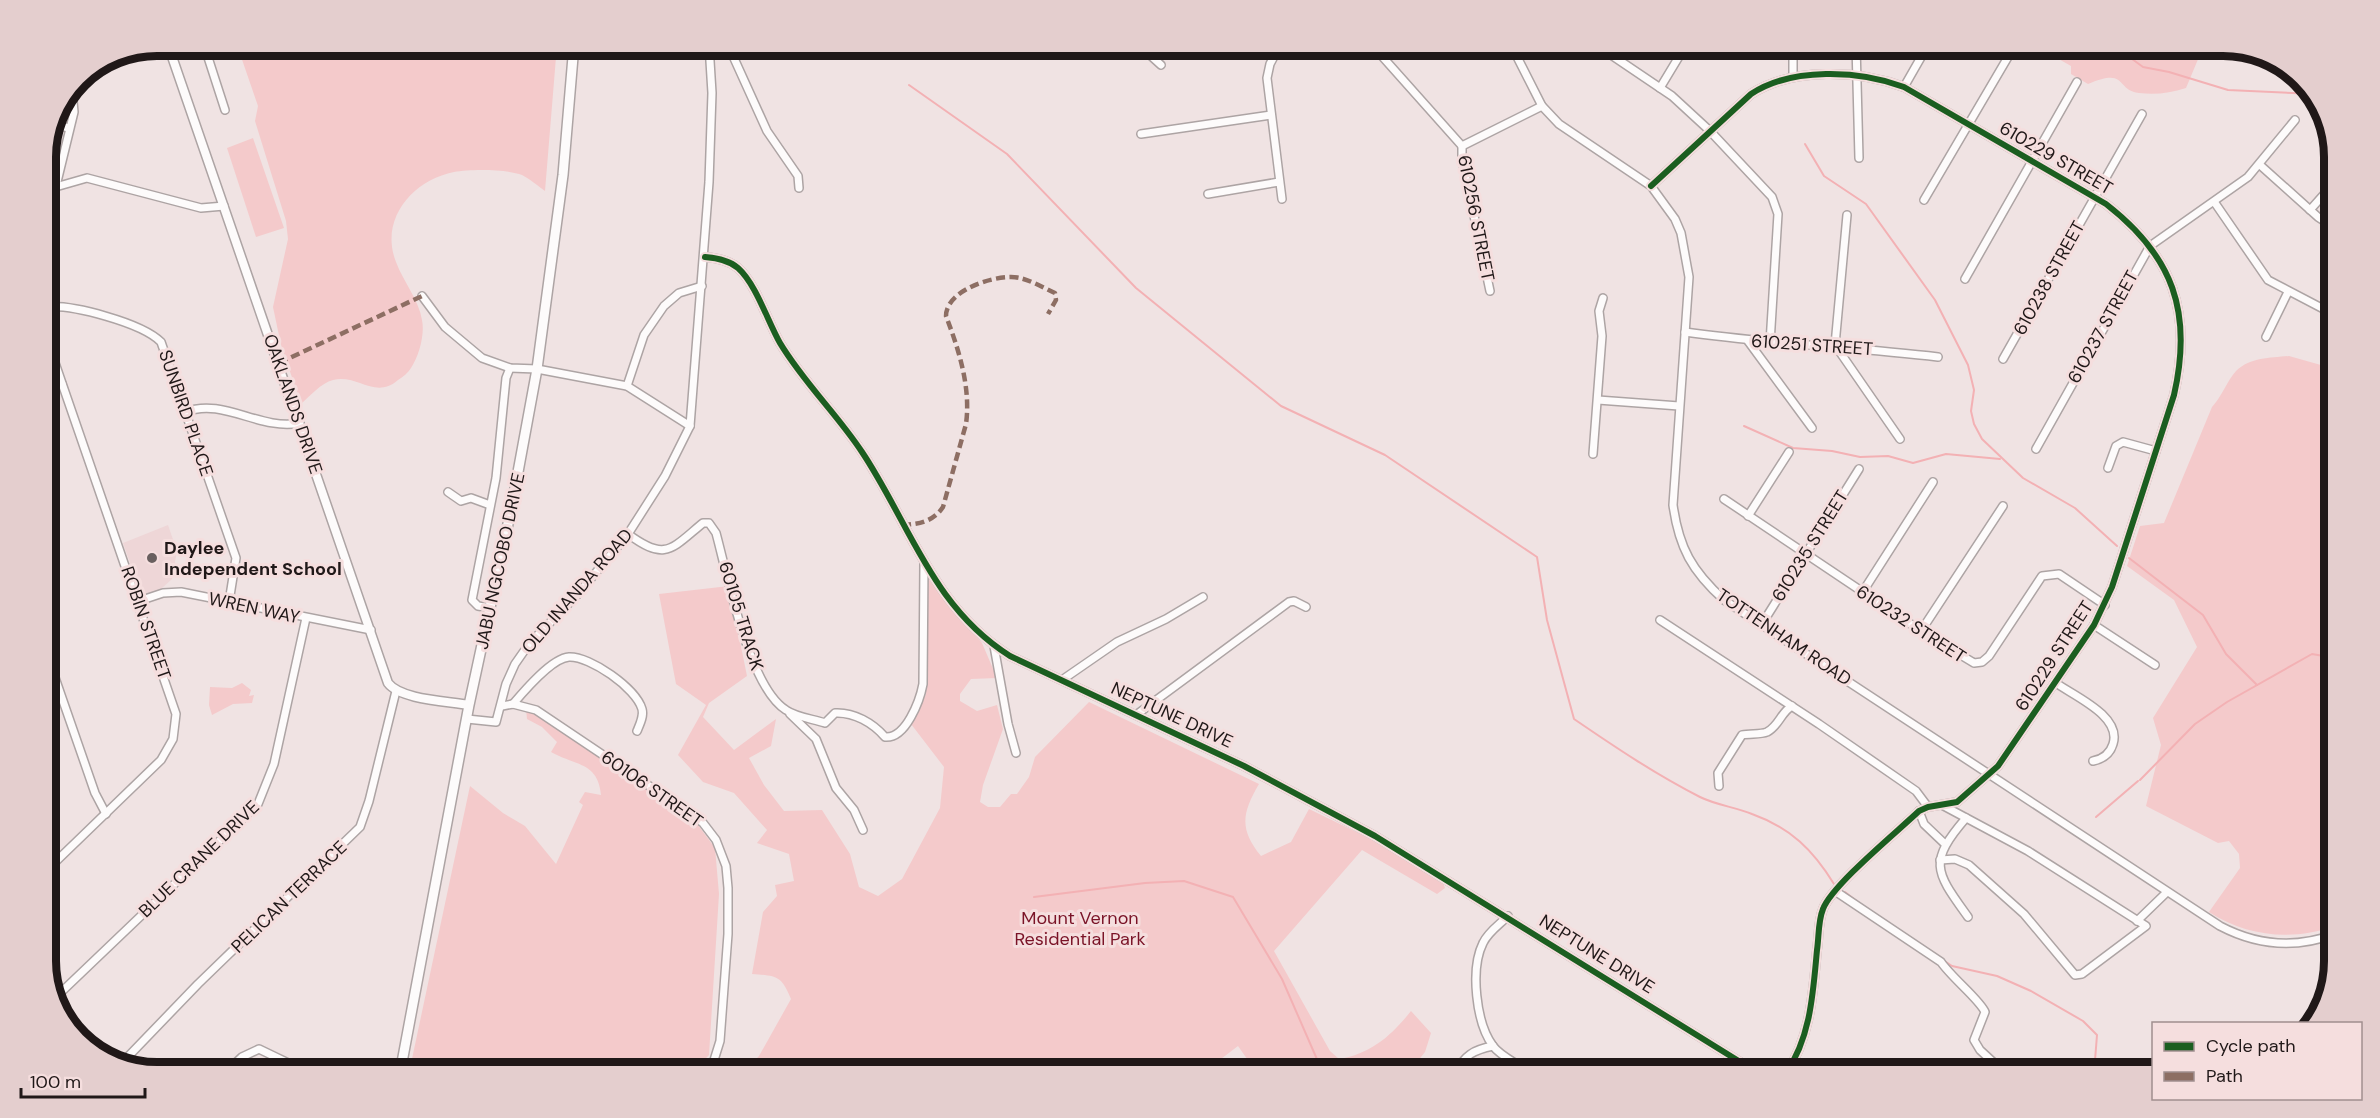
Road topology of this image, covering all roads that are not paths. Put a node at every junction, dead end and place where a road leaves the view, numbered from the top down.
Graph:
1 (172, 56) edge
2 (208, 56) edge
3 (573, 56) edge
4 (710, 56) edge
5 (733, 56) edge
6 (1151, 56) edge
7 (1274, 56) edge
8 (1382, 56) edge
9 (1517, 56) edge
10 (1613, 56) edge
11 (1679, 56) edge
12 (1793, 56) edge
13 (1856, 56) edge
14 (1922, 56) edge
15 (2008, 57) dead end
16 (1161, 65) dead end
17 (1855, 74) junction
18 (1793, 77) junction
19 (2077, 81) dead end
20 (1904, 87) junction
21 (1660, 88) junction
22 (73, 99) edge
23 (1542, 106) junction
24 (225, 110) dead end
25 (2142, 114) dead end
26 (1270, 115) junction
27 (2295, 120) dead end
28 (1969, 125) junction
29 (60, 126) edge
30 (69, 128) junction
31 (1710, 131) junction
32 (1141, 134) dead end
33 (1462, 146) junction
34 (1859, 158) dead end
35 (2031, 160) junction
36 (2260, 165) junction
37 (1279, 182) junction
38 (56, 186) joint
39 (1652, 186) junction
40 (799, 188) dead end
41 (1208, 194) dead end
42 (2324, 194) edge
43 (2095, 196) junction
44 (1282, 199) dead end
45 (1924, 200) dead end
46 (2215, 203) junction
47 (224, 206) junction
48 (2310, 210) junction
49 (1847, 215) dead end
50 (2324, 220) edge
51 (2150, 246) junction
52 (705, 256) junction
53 (1965, 279) dead end
54 (702, 286) junction
55 (1490, 291) dead end
56 (2288, 292) junction
57 (422, 296) dead end
58 (1604, 298) dead end
59 (56, 306) edge
60 (2324, 310) edge
61 (1685, 332) junction
62 (2266, 337) dead end
63 (1748, 341) junction
64 (1770, 343) junction
65 (1835, 345) junction
66 (1938, 357) dead end
67 (2003, 359) dead end
68 (56, 366) edge
69 (510, 368) junction
70 (537, 369) junction
71 (62, 384) junction
72 (56, 385) edge
73 (627, 386) junction
74 (1598, 400) junction
75 (2048, 405) dead end
76 (1679, 406) junction
77 (2058, 408) junction
78 (185, 412) junction
79 (300, 423) junction
80 (690, 426) junction
81 (1812, 428) dead end
82 (1900, 439) dead end
83 (2036, 449) dead end
84 (2156, 451) junction
85 (1789, 452) dead end
86 (1593, 454) dead end
87 (2108, 468) dead end
88 (1859, 469) dead end
89 (1933, 482) dead end
90 (448, 492) dead end
91 (1724, 499) dead end
92 (490, 505) junction
93 (2003, 506) dead end
94 (1748, 516) junction
95 (628, 534) junction
96 (1805, 555) junction
97 (924, 564) junction
98 (1862, 593) junction
99 (1203, 597) dead end
100 (139, 601) junction
101 (229, 602) junction
102 (2105, 604) junction
103 (1306, 607) dead end
104 (490, 608) junction
105 (306, 618) junction
106 (1660, 620) dead end
107 (1762, 624) junction
108 (2094, 625) junction
109 (371, 630) junction
110 (1921, 631) junction
111 (994, 646) junction
112 (2155, 665) dead end
113 (1062, 680) junction
114 (56, 681) edge
115 (2056, 683) junction
116 (396, 691) junction
117 (513, 704) junction
118 (469, 705) junction
119 (502, 706) junction
120 (1792, 706) junction
121 (788, 712) junction
122 (1136, 715) junction
123 (467, 719) junction
124 (637, 731) dead end
125 (1016, 753) dead end
126 (2093, 761) dead end
127 (1988, 776) junction
128 (1719, 786) dead end
129 (1941, 805) junction
130 (1928, 807) junction
131 (1919, 811) junction
132 (106, 814) junction
133 (1966, 818) junction
134 (863, 830) dead end
135 (1944, 843) junction
136 (1940, 860) junction
137 (56, 862) edge
138 (1835, 891) junction
139 (2166, 893) junction
140 (1508, 916) junction
141 (1968, 917) dead end
142 (2137, 921) junction
143 (2324, 938) edge
144 (61, 993) edge
145 (1493, 1046) junction
146 (127, 1058) edge
147 (237, 1062) edge
148 (286, 1062) edge
149 (402, 1062) edge
150 (713, 1062) edge
151 (1461, 1062) edge
152 (1515, 1062) edge
153 (1740, 1062) edge
154 (1791, 1062) edge
155 (1994, 1062) dead end

1 - 47 street, OAKLANDS DRIVE
2 - 24 street
3 - 70 main road, JABU NGCOBO DRIVE
4 - 52 street, OLD INANDA ROAD
5 - 40 street
6 - 16 street
7 - 26 street
8 - 33 street
9 - 23 street, TOTTENHAM ROAD
10 - 21 street
11 - 21 street
12 - 18 street
13 - 17 street
14 - 20 street
15 - 28 street
17 - 18 street, 610229 STREET
17 - 20 street, 610229 STREET
17 - 34 street
18 - 31 street, 610229 STREET
19 - 35 street
20 - 28 street, 610229 STREET
21 - 31 street
22 - 30 street
23 - 33 street
23 - 39 street, TOTTENHAM ROAD
25 - 43 street, 610238 STREET
26 - 32 street
26 - 37 street
27 - 36 street
28 - 35 street, 610229 STREET
28 - 45 street
29 - 30 street
30 - 38 street
31 - 39 street, 610229 STREET
31 - 64 street
33 - 55 street, 610256 STREET
35 - 43 street, 610229 STREET
35 - 53 street
36 - 46 street
36 - 48 street
37 - 41 street
37 - 44 street
38 - 47 street
39 - 61 street, TOTTENHAM ROAD
42 - 48 street
43 - 51 street, 610229 STREET
43 - 67 street, 610238 STREET
46 - 51 street
46 - 56 street
47 - 79 street, OAKLANDS DRIVE
48 - 50 street
49 - 65 street
51 - 77 street, 610237 STREET
51 - 84 street, 610229 STREET
52 - 54 street, OLD INANDA ROAD
52 - 97 street, NEPTUNE DRIVE
54 - 73 street
54 - 80 street, OLD INANDA ROAD
56 - 60 street
56 - 62 street
57 - 69 street
58 - 74 street
59 - 78 street, SUNBIRD PLACE
61 - 63 street, 610251 STREET
61 - 76 street, TOTTENHAM ROAD
63 - 64 street, 610251 STREET
63 - 81 street
64 - 65 street, 610251 STREET
65 - 66 street, 610251 STREET
65 - 82 street
68 - 71 street, ROBIN STREET
69 - 70 street
69 - 92 street
70 - 73 street
70 - 104 main road, JABU NGCOBO DRIVE
71 - 72 street
71 - 100 street, ROBIN STREET
73 - 80 street
74 - 76 street
74 - 86 street
75 - 77 street
76 - 107 street, TOTTENHAM ROAD
77 - 83 street, 610237 STREET
78 - 79 street
78 - 101 street, SUNBIRD PLACE
79 - 109 street, OAKLANDS DRIVE
80 - 95 street, OLD INANDA ROAD
84 - 87 street
84 - 102 street, 610229 STREET
85 - 94 street
88 - 96 street, 610235 STREET
89 - 98 street
90 - 92 street
91 - 94 street, 610232 STREET
92 - 104 street
93 - 110 street
94 - 96 street, 610232 STREET
95 - 119 street, OLD INANDA ROAD
95 - 121 street, 60105 TRACK
96 - 98 street, 610232 STREET
96 - 107 street, 610235 STREET
97 - 111 street, NEPTUNE DRIVE
97 - 121 street
98 - 110 street, 610232 STREET
99 - 113 street
100 - 101 street, WREN WAY
100 - 132 street, ROBIN STREET
101 - 105 street, WREN WAY
102 - 108 street, 610229 STREET
102 - 110 street, 610232 STREET
103 - 122 street
104 - 118 main road, JABU NGCOBO DRIVE
105 - 109 street, WREN WAY
105 - 144 street, BLUE CRANE DRIVE
106 - 120 street
107 - 127 street, TOTTENHAM ROAD
108 - 112 street
108 - 115 street, 610229 STREET
109 - 116 street, OAKLANDS DRIVE
111 - 113 street, NEPTUNE DRIVE
111 - 125 street
113 - 122 street, NEPTUNE DRIVE
114 - 132 street
115 - 126 street
115 - 127 street, 610229 STREET
116 - 118 street
116 - 146 street, PELICAN TERRACE
117 - 119 street, 60106 STREET
117 - 124 street
117 - 150 street, 60106 STREET
118 - 123 main road, JABU NGCOBO DRIVE
119 - 123 street
120 - 128 street
120 - 130 street
121 - 134 street, 60105 TRACK
122 - 140 street, NEPTUNE DRIVE
123 - 149 main road, JABU NGCOBO DRIVE
127 - 129 street, 610229 STREET
127 - 139 street, TOTTENHAM ROAD
129 - 130 street, 610229 STREET
129 - 133 street
130 - 131 street, 610229 STREET
131 - 135 street
131 - 138 street, 610229 STREET
132 - 137 street, ROBIN STREET
133 - 135 street
133 - 142 street
135 - 136 street
136 - 141 street
136 - 142 street
138 - 154 street, 610229 STREET
138 - 155 street
139 - 142 street
139 - 143 street, TOTTENHAM ROAD
140 - 145 street
140 - 153 street, NEPTUNE DRIVE
145 - 151 street
145 - 152 street
147 - 148 street

